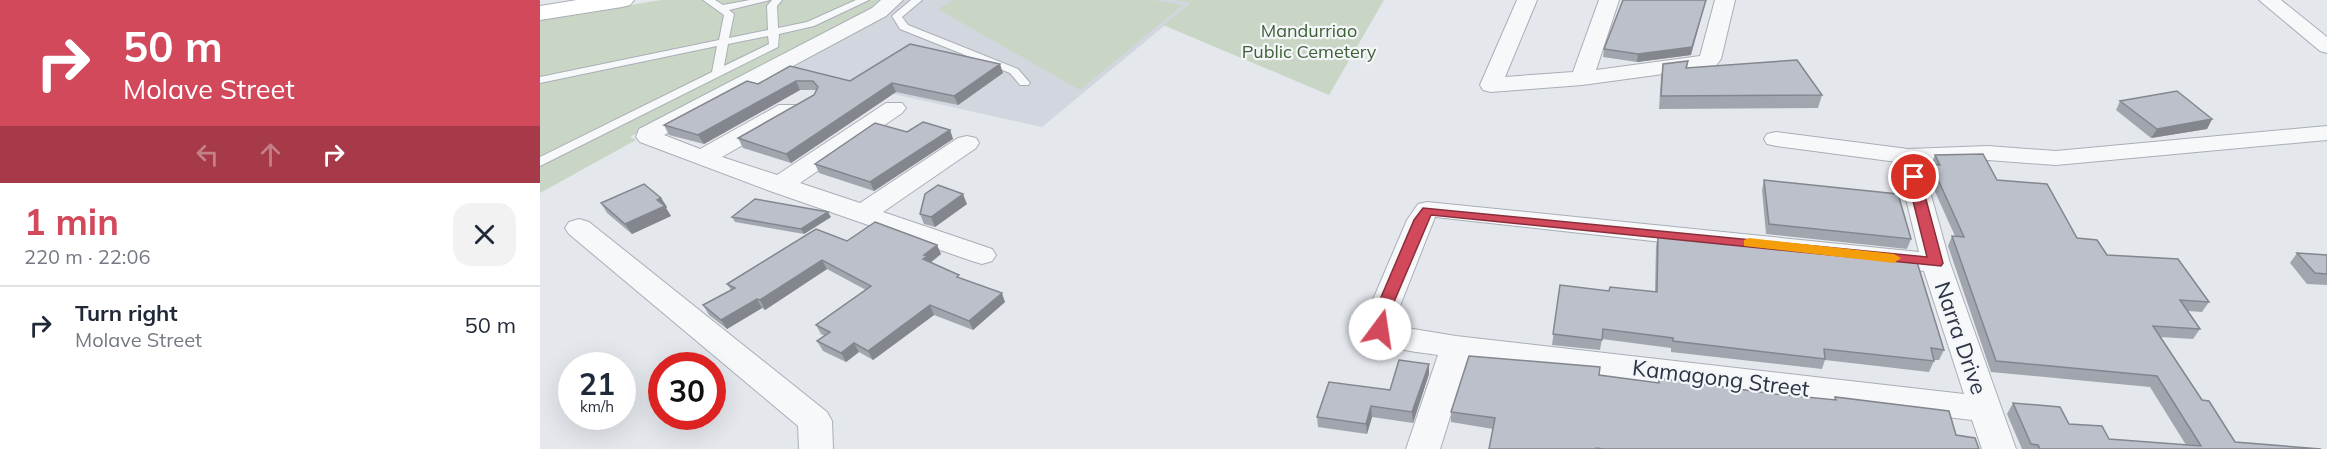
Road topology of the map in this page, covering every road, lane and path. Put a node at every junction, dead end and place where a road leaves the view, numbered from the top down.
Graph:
1 (622, 0) edge
2 (708, 0) edge
3 (765, 0) edge
4 (777, 0) edge
5 (864, 0) edge
6 (893, 0) edge
7 (917, 0) edge
8 (1527, 0) edge
9 (1609, 0) edge
10 (1725, 0) edge
11 (2269, 0) edge
12 (724, 8) junction
13 (540, 13) edge
14 (773, 34) junction
15 (722, 44) junction
16 (2327, 47) edge
17 (717, 73) junction
18 (1582, 78) junction
19 (540, 80) edge
20 (1024, 83) dead end
21 (809, 97) edge
22 (894, 108) dead end
23 (2327, 133) edge
24 (1776, 139) dead end
25 (967, 142) dead end
26 (1908, 156) junction
27 (702, 158) junction
28 (540, 162) edge
29 (779, 186) junction
30 (862, 214) junction
31 (579, 228) dead end
32 (982, 255) dead end
33 (1936, 263) junction
34 (1456, 347) junction
35 (1986, 409) junction
36 (816, 449) edge
37 (1423, 449) edge
38 (1999, 449) edge

1 - 13 main road
2 - 12 lane
3 - 12 lane
4 - 14 lane
5 - 14 lane
6 - 27 street
7 - 20 lane
8 - 18 street
9 - 18 street
10 - 18 street
11 - 16 street
12 - 15 lane
14 - 15 lane
14 - 17 lane
15 - 17 lane
15 - 19 lane
17 - 28 lane
21 - 27 street
22 - 29 street
23 - 26 street
24 - 26 street
25 - 30 street
26 - 33 street, Narra Drive
27 - 29 street
29 - 30 street
30 - 32 street
31 - 36 street
33 - 34 street, Kamagong Street
33 - 35 street, Narra Drive
34 - 35 street, Kamagong Street
34 - 37 street
35 - 38 street, Narra Drive

